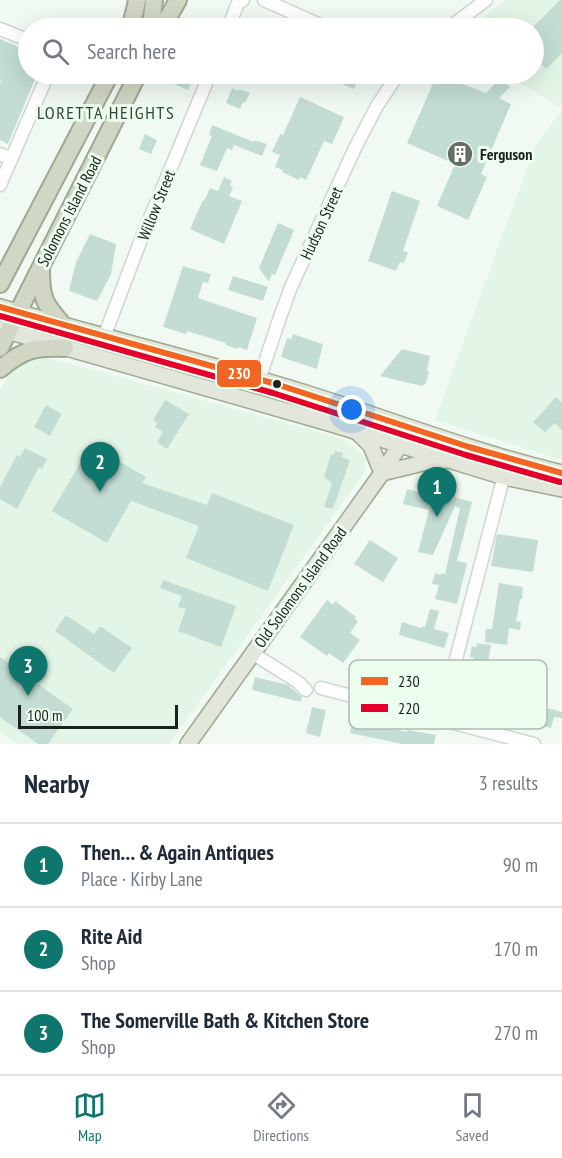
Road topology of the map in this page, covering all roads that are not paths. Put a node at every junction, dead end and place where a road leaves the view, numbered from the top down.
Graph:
1 (137, 0) edge
2 (154, 0) edge
3 (178, 0) edge
4 (264, 0) edge
5 (486, 0) edge
6 (241, 2) edge
7 (132, 18) edge
8 (152, 18) edge
9 (168, 18) edge
10 (233, 18) edge
11 (304, 18) edge
12 (462, 18) edge
13 (0, 29) edge
14 (18, 36) edge
15 (43, 84) edge
16 (105, 84) edge
17 (133, 84) edge
18 (206, 84) edge
19 (391, 84) edge
20 (6, 156) edge
21 (0, 185) edge
22 (41, 266) junction
23 (5, 267) edge
24 (0, 284) edge
25 (0, 308) edge
26 (18, 313) junction
27 (63, 325) junction
28 (4, 330) edge
29 (104, 336) junction
30 (0, 348) edge
31 (65, 348) junction
32 (0, 369) edge
33 (260, 380) junction
34 (216, 390) junction
35 (407, 426) junction
36 (357, 432) junction
37 (400, 445) junction
38 (508, 460) junction
39 (450, 461) junction
40 (382, 473) junction
41 (562, 473) edge
42 (504, 477) junction
43 (562, 489) edge
44 (252, 654) junction
45 (456, 660) edge
46 (321, 688) dead end
47 (306, 690) dead end
48 (349, 696) edge
49 (474, 729) edge
50 (188, 744) edge
51 (530, 744) edge

1 - 7 highway
2 - 8 highway
3 - 9 highway
4 - 11 street
5 - 12 street
6 - 10 street
13 - 14 street
15 - 20 street
16 - 23 highway, Solomons Island Road
17 - 22 highway, Solomons Island Road
18 - 29 street, Willow Street
19 - 33 street, Hudson Street
20 - 21 street
22 - 26 highway, Solomons Island Road
22 - 27 highway
23 - 24 highway, Solomons Island Road
25 - 26 main road
26 - 27 main road
26 - 28 highway, Solomons Island Road
27 - 29 main road
28 - 30 highway, Solomons Island Road
28 - 31 main road
29 - 33 main road
31 - 32 highway
31 - 34 main road
33 - 34 main road
33 - 35 main road
34 - 36 main road
35 - 37 main road, Old Solomons Island Road
35 - 38 main road
36 - 37 main road
36 - 40 main road
37 - 39 main road
37 - 40 main road, Old Solomons Island Road
38 - 41 main road
38 - 42 street
39 - 40 main road
39 - 42 main road
40 - 44 main road, Old Solomons Island Road
42 - 43 main road
42 - 45 street
44 - 47 street
44 - 50 main road, Old Solomons Island Road
46 - 48 street
49 - 51 street

